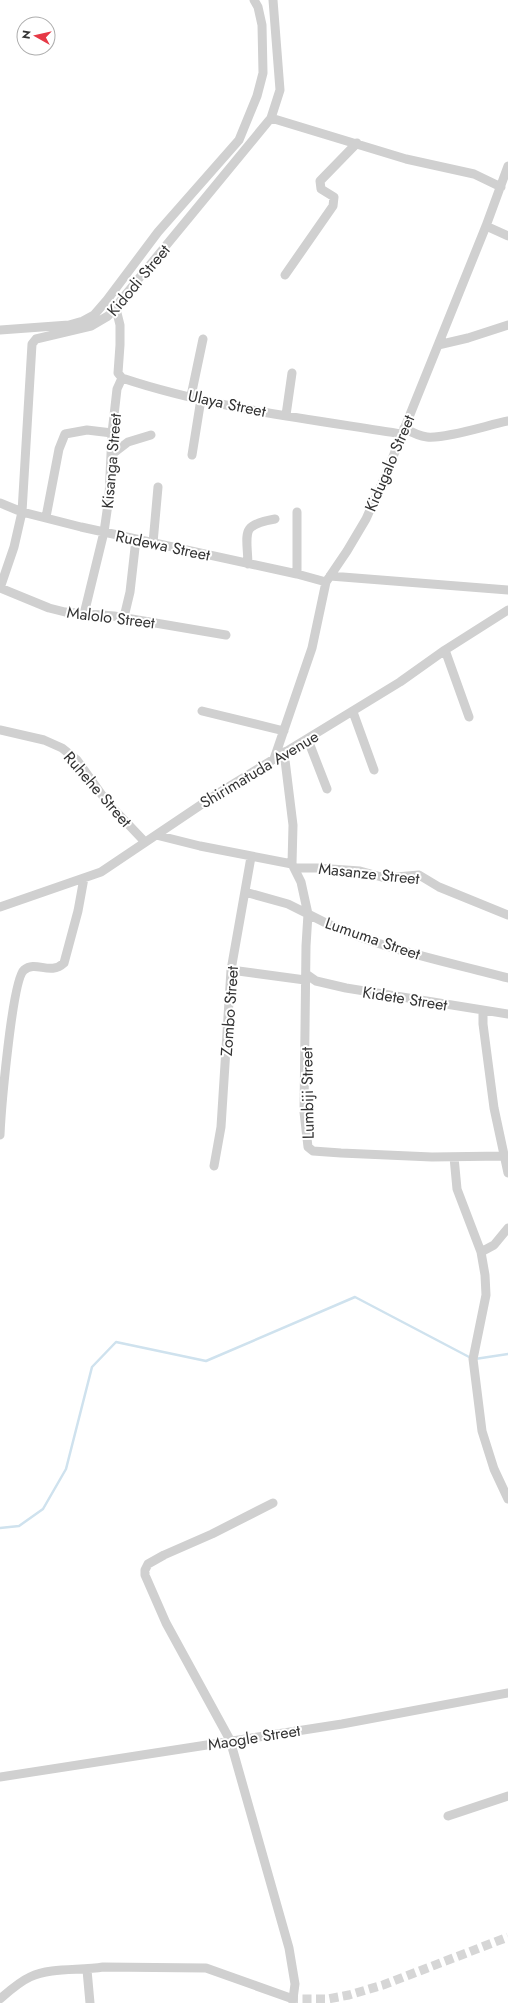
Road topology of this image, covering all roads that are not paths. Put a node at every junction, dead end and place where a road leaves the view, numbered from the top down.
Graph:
1 (254, 0) edge
2 (273, 0) edge
3 (271, 118) junction
4 (357, 143) junction
5 (508, 166) edge
6 (503, 185) edge
7 (486, 226) junction
8 (508, 236) edge
9 (285, 275) dead end
10 (116, 309) junction
11 (508, 325) edge
12 (0, 330) edge
13 (203, 339) dead end
14 (438, 345) junction
15 (292, 373) dead end
16 (122, 378) junction
17 (191, 396) junction
18 (201, 399) junction
19 (286, 415) junction
20 (508, 421) edge
21 (403, 431) junction
22 (112, 433) junction
23 (151, 435) dead end
24 (111, 455) junction
25 (192, 455) dead end
26 (158, 487) dead end
27 (0, 503) edge
28 (22, 512) junction
29 (297, 512) dead end
30 (46, 517) junction
31 (275, 519) dead end
32 (104, 532) junction
33 (136, 539) junction
34 (152, 543) junction
35 (248, 564) junction
36 (297, 574) junction
37 (328, 579) junction
38 (0, 588) edge
39 (508, 590) edge
40 (508, 610) edge
41 (84, 614) junction
42 (124, 617) junction
43 (226, 635) dead end
44 (445, 650) junction
45 (202, 711) dead end
46 (353, 712) junction
47 (469, 717) dead end
48 (0, 730) edge
49 (284, 731) junction
50 (308, 740) junction
51 (284, 752) junction
52 (274, 759) junction
53 (374, 770) dead end
54 (327, 789) dead end
55 (156, 835) junction
56 (145, 842) junction
57 (251, 857) junction
58 (293, 866) junction
59 (84, 878) junction
60 (245, 892) junction
61 (0, 907) edge
62 (308, 914) junction
63 (508, 915) edge
64 (231, 970) junction
65 (306, 977) junction
66 (508, 978) edge
67 (483, 1010) junction
68 (508, 1014) edge
69 (4, 1063) edge
70 (0, 1135) edge
71 (505, 1154) edge
72 (454, 1157) junction
73 (214, 1166) dead end
74 (508, 1173) edge
75 (508, 1228) edge
76 (480, 1252) junction
77 (508, 1498) edge
78 (273, 1502) dead end
79 (508, 1693) edge
80 (230, 1740) junction
81 (0, 1777) edge
82 (508, 1796) edge
83 (448, 1816) dead end
84 (87, 1970) junction
85 (0, 1999) edge
86 (90, 2003) edge

1 - 12 street
2 - 3 street, Kidodi Street
3 - 4 street
3 - 10 street, Kidodi Street
4 - 6 street
4 - 9 street
5 - 6 street, Kidugalo Street
6 - 7 street, Kidugalo Street
7 - 8 street
7 - 14 street, Kidugalo Street
10 - 16 street
10 - 28 street, Kidodi Street
11 - 14 street
13 - 17 street
14 - 21 street, Kidugalo Street
15 - 19 street
16 - 17 street, Ulaya Street
16 - 22 street, Kisanga Street
17 - 18 street, Ulaya Street
18 - 19 street, Ulaya Street
18 - 25 street
19 - 21 street, Ulaya Street
20 - 21 street, Ulaya Street
21 - 37 street, Kidugalo Street
22 - 24 street, Kisanga Street
22 - 30 street
23 - 24 street
24 - 32 street, Kisanga Street
26 - 34 street
27 - 28 street, Rudewa Street
28 - 30 street, Rudewa Street
28 - 38 street, Kidodi Street
29 - 36 street
30 - 32 street, Rudewa Street
31 - 35 street
32 - 33 street, Rudewa Street
32 - 41 street, Kisanga Street
33 - 34 street, Rudewa Street
33 - 42 street
34 - 35 street, Rudewa Street
35 - 36 street, Rudewa Street
36 - 37 street, Rudewa Street
37 - 39 street, Rudewa Street
37 - 49 street, Kidugalo Street
38 - 41 street, Malolo Street
40 - 44 street, Shirimatuda Avenue
41 - 42 street, Malolo Street
42 - 43 street, Malolo Street
44 - 46 street, Shirimatuda Avenue
44 - 47 street
45 - 49 street
46 - 50 street, Shirimatuda Avenue
46 - 53 street
48 - 56 street, Ruhehe Street
49 - 52 street, Kidugalo Street
50 - 51 street, Shirimatuda Avenue
50 - 54 street
51 - 52 street, Shirimatuda Avenue
51 - 58 street
52 - 55 street, Shirimatuda Avenue
55 - 56 street, Shirimatuda Avenue
55 - 57 street
56 - 59 street, Shirimatuda Avenue
57 - 58 street
57 - 60 street, Zombo Street
58 - 62 street, Lumuma Street
58 - 63 street, Masanze Street
59 - 61 street, Shirimatuda Avenue
59 - 69 street
60 - 62 street
60 - 64 street, Zombo Street
62 - 65 street, Lumbiji Street
62 - 66 street, Lumuma Street
64 - 65 street
64 - 73 street, Zombo Street
65 - 67 street, Kidete Street
65 - 72 street, Lumbiji Street
67 - 68 street, Kidete Street
67 - 71 street
69 - 70 street
71 - 72 street, Lumbiji Street
71 - 74 street
72 - 76 street
75 - 76 street
76 - 77 street
78 - 80 street
79 - 80 street, Maogle Street
80 - 81 street, Maogle Street
80 - 84 street
82 - 83 street
84 - 85 street
84 - 86 street

